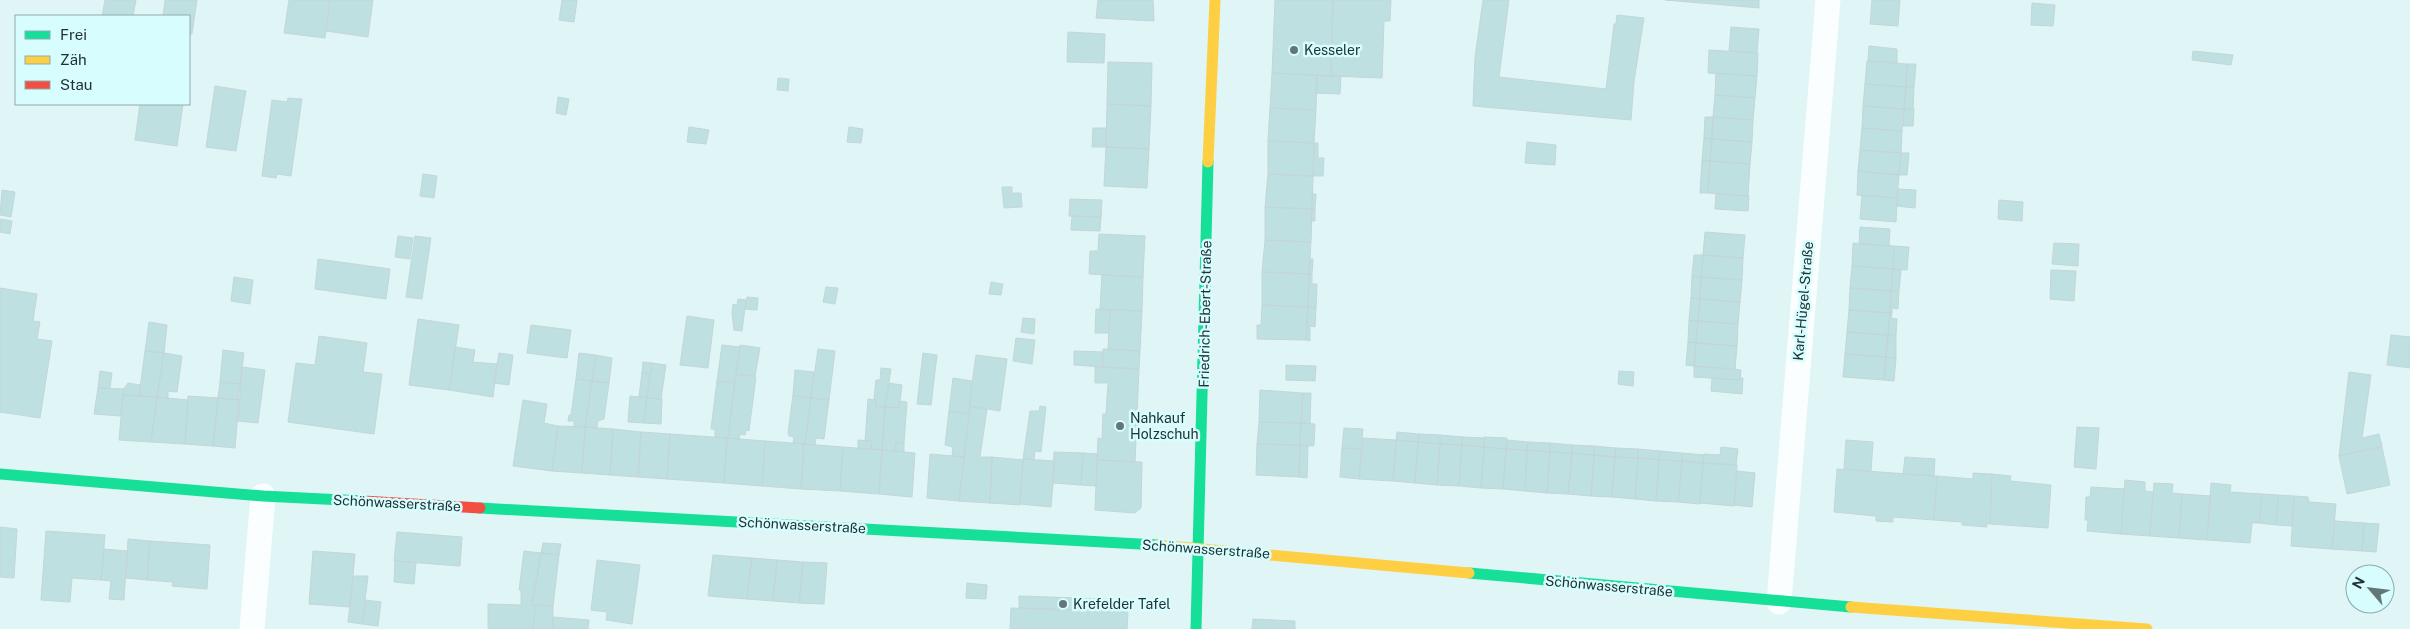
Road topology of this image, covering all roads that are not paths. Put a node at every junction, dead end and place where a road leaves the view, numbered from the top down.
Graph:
1 (1215, 0) edge
2 (1828, 0) edge
3 (0, 474) edge
4 (263, 496) junction
5 (1200, 547) junction
6 (1779, 602) junction
7 (252, 629) edge
8 (1196, 629) edge
9 (2147, 629) edge

1 - 5 street, Friedrich-Ebert-Straße
2 - 6 street, Karl-Hügel-Straße
3 - 4 street, Schönwasserstraße
4 - 5 street, Schönwasserstraße
4 - 7 street
5 - 6 street, Schönwasserstraße
5 - 8 street, Friedrich-Ebert-Straße
6 - 9 street, Schönwasserstraße

